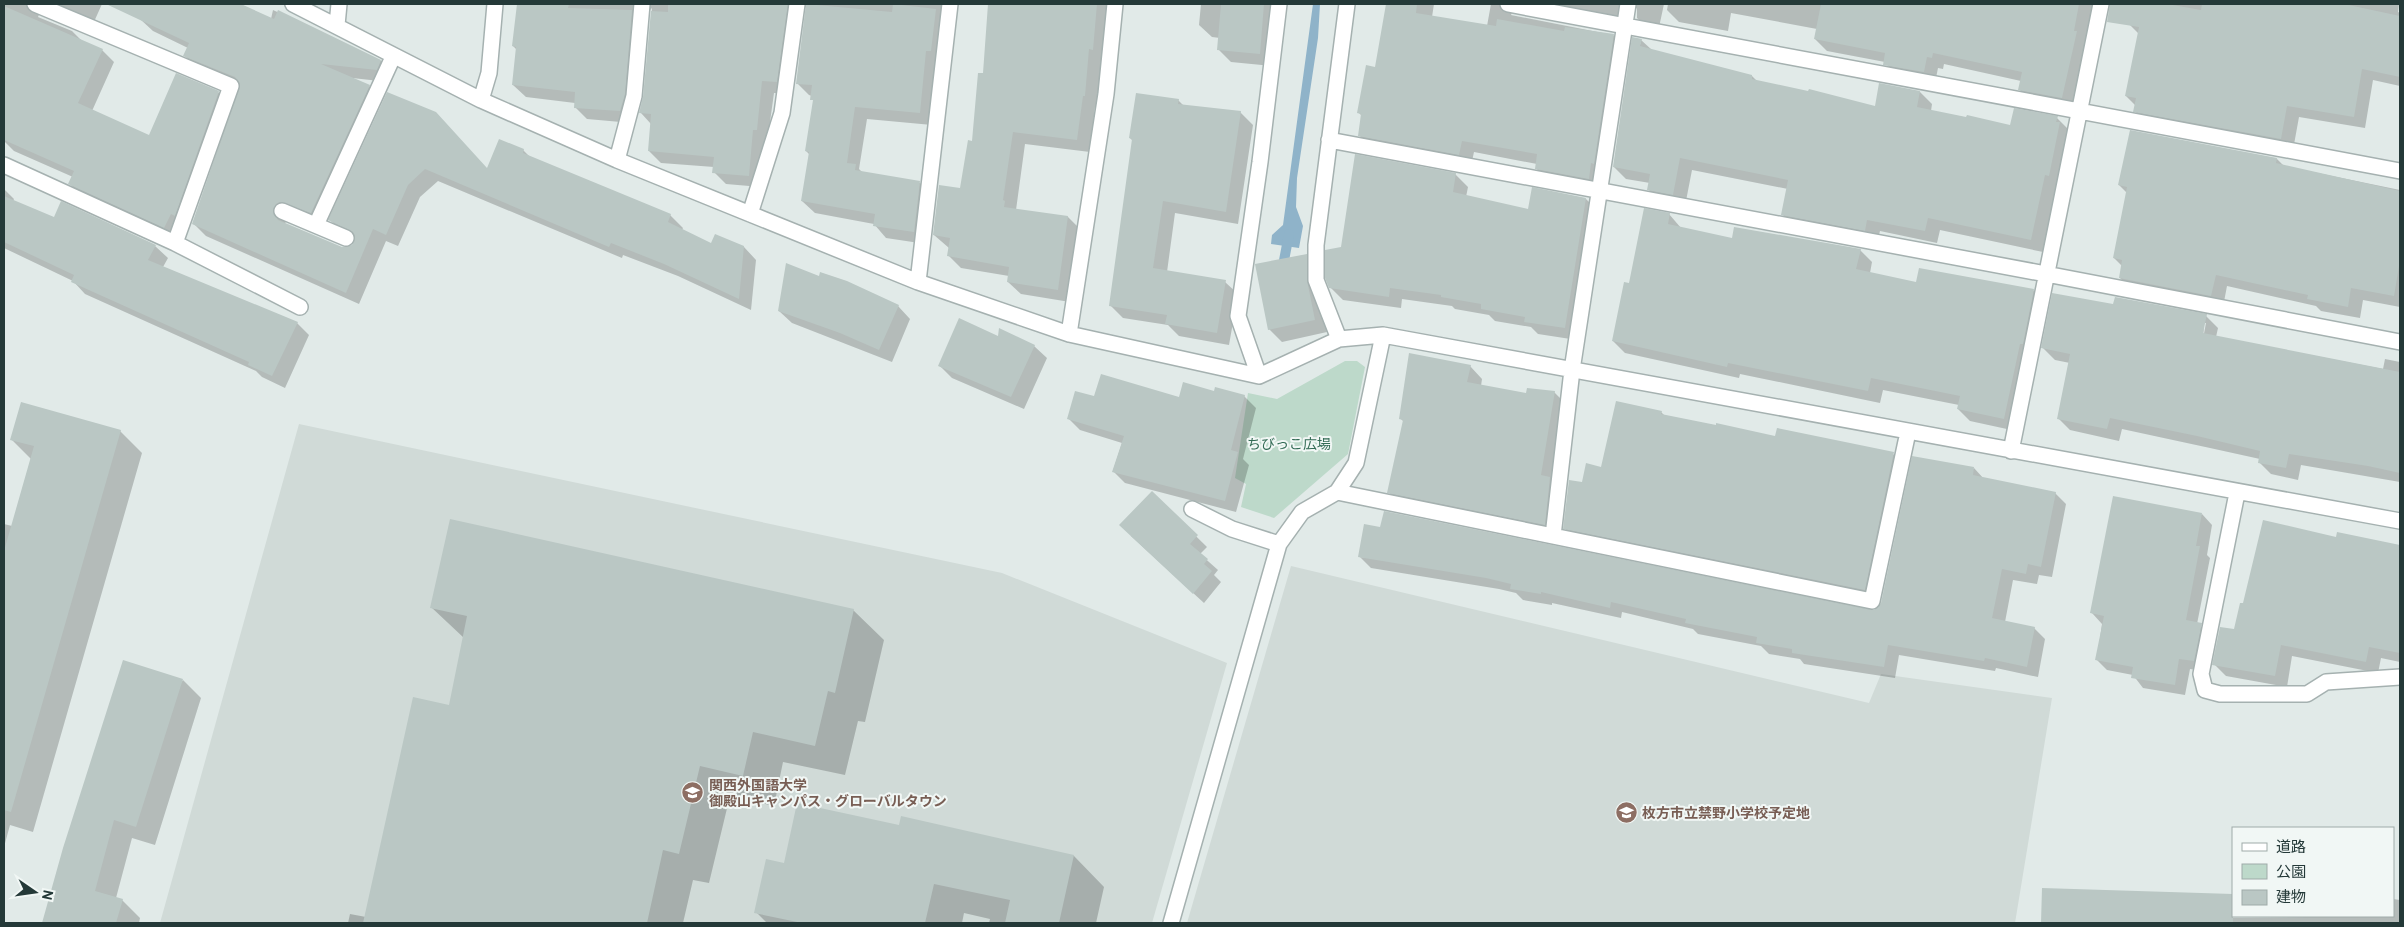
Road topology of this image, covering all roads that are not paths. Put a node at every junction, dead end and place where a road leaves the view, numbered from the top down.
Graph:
1 (35, 4) edge
2 (293, 4) edge
3 (339, 4) edge
4 (495, 4) edge
5 (642, 4) edge
6 (797, 4) edge
7 (950, 4) edge
8 (1115, 4) edge
9 (1279, 4) edge
10 (1347, 4) edge
11 (1508, 4) edge
12 (1628, 4) edge
13 (2101, 4) edge
14 (337, 25) junction
15 (1625, 26) junction
16 (393, 57) junction
17 (481, 100) junction
18 (2078, 110) junction
19 (1329, 140) junction
20 (617, 160) junction
21 (4, 165) edge
22 (2400, 171) edge
23 (1598, 192) junction
24 (282, 211) dead end
25 (750, 214) junction
26 (316, 225) junction
27 (346, 238) dead end
28 (175, 243) junction
29 (2046, 274) junction
30 (918, 282) junction
31 (300, 308) dead end
32 (1069, 334) junction
33 (1383, 335) junction
34 (1339, 339) junction
35 (2400, 342) edge
36 (1572, 370) junction
37 (1260, 376) junction
38 (1908, 432) junction
39 (2011, 451) junction
40 (1337, 492) junction
41 (2237, 493) junction
42 (1192, 509) dead end
43 (2400, 522) edge
44 (1552, 536) junction
45 (1279, 544) junction
46 (2400, 677) edge
47 (1171, 923) edge

1 - 28 street
2 - 14 street
3 - 14 street
4 - 17 street
5 - 20 street
6 - 25 street
7 - 30 street
8 - 32 street
9 - 37 street
10 - 19 street
11 - 15 street
12 - 15 street
13 - 18 street
14 - 16 street
15 - 18 street
15 - 23 street
16 - 17 street
16 - 26 street
17 - 20 street
18 - 22 street
18 - 29 street
19 - 23 street
19 - 34 street
20 - 25 street
21 - 28 street
23 - 29 street
23 - 36 street
24 - 26 street
25 - 30 street
26 - 27 street
28 - 31 street
29 - 35 street
29 - 39 street
30 - 32 street
32 - 37 street
33 - 34 street
33 - 36 street
33 - 40 street
34 - 37 street
36 - 38 street
36 - 44 street
38 - 39 street
38 - 44 street
39 - 41 street
40 - 44 street
40 - 45 street
41 - 43 street
41 - 46 street
42 - 45 street
45 - 47 street

